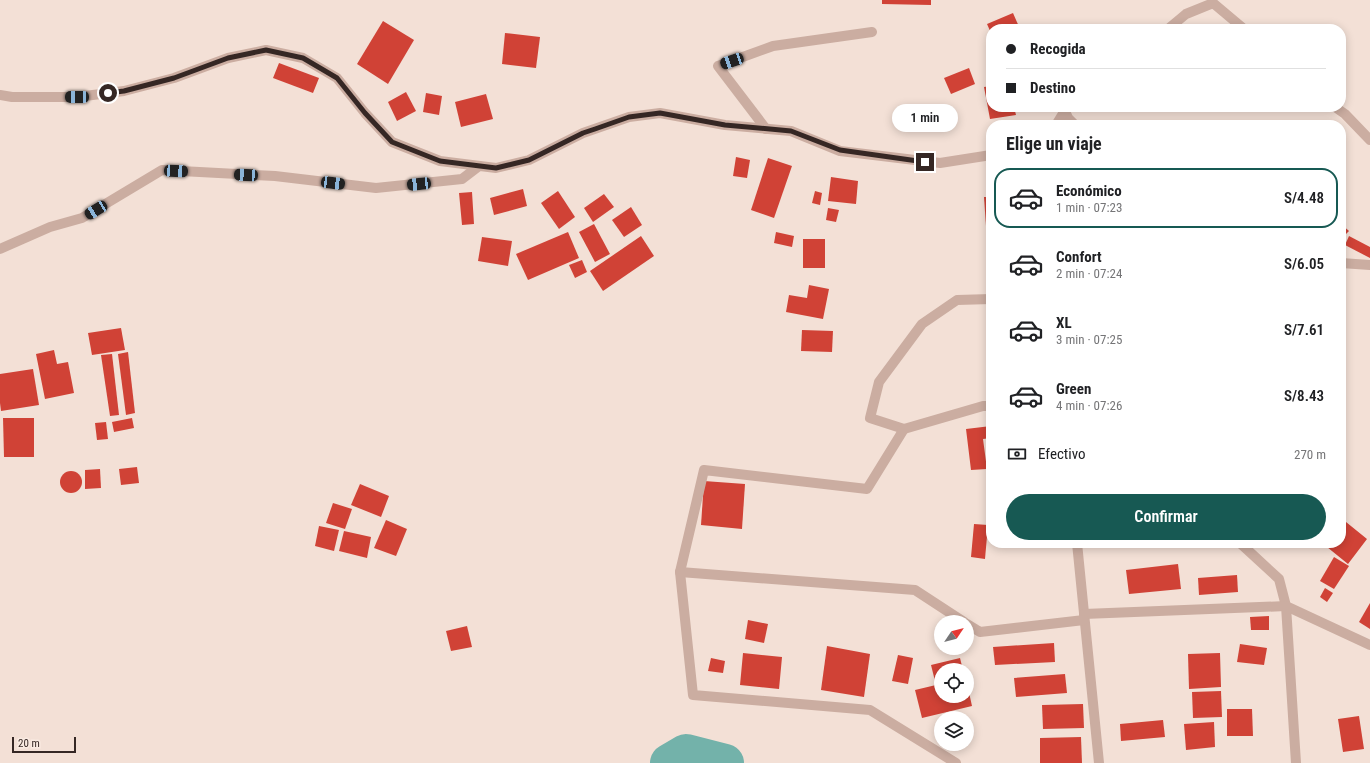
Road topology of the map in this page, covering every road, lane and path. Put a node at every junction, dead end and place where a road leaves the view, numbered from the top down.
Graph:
1 (1174, 24) edge
2 (1238, 24) edge
3 (872, 32) dead end
4 (0, 95) edge
5 (1342, 112) edge
6 (766, 129) junction
7 (1370, 140) edge
8 (986, 157) edge
9 (480, 166) junction
10 (0, 249) edge
11 (1346, 263) edge
12 (1370, 265) edge
13 (986, 299) edge
14 (986, 406) edge
15 (904, 429) junction
16 (1077, 548) edge
17 (1245, 548) edge
18 (680, 572) junction
19 (1286, 606) junction
20 (954, 615) edge
21 (1084, 617) junction
22 (974, 628) edge
23 (1370, 645) edge
24 (956, 763) edge
25 (1099, 763) edge
26 (1296, 763) edge

1 - 2 street
3 - 6 street
4 - 9 street
5 - 7 street
6 - 8 street
6 - 9 street
9 - 10 street
11 - 12 street
13 - 15 street
14 - 15 street
15 - 18 street
16 - 21 street
17 - 19 street
18 - 20 street
18 - 24 street
19 - 21 street
19 - 23 street
19 - 26 street
21 - 22 street
21 - 25 street

